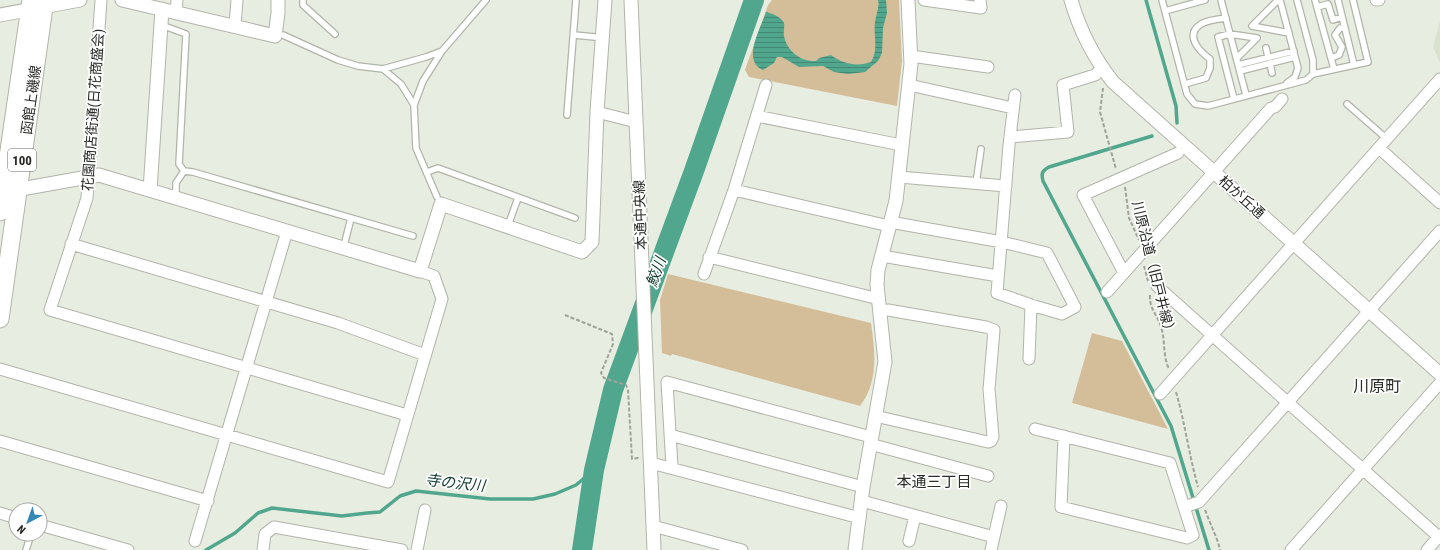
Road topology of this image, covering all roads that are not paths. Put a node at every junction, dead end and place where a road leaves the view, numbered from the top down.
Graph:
1 (80, 0) edge
2 (100, 0) edge
3 (122, 0) edge
4 (236, 0) edge
5 (278, 0) edge
6 (303, 0) edge
7 (486, 0) edge
8 (576, 0) edge
9 (605, 0) edge
10 (630, 0) edge
11 (908, 0) edge
12 (924, 0) edge
13 (980, 0) edge
14 (1071, 0) edge
15 (1162, 0) edge
16 (1205, 0) edge
17 (1221, 0) edge
18 (1279, 0) edge
19 (1297, 0) edge
20 (1315, 0) edge
21 (1338, 0) edge
22 (1353, 0) edge
23 (1376, 0) edge
24 (1379, 0) edge
25 (1188, 2) edge
26 (37, 4) edge
27 (176, 6) edge
28 (1317, 6) junction
29 (162, 9) junction
30 (1165, 11) junction
31 (0, 15) edge
32 (1342, 17) junction
33 (1226, 18) junction
34 (235, 25) junction
35 (167, 27) dead end
36 (1345, 28) junction
37 (1289, 33) junction
38 (335, 34) dead end
39 (1230, 34) junction
40 (283, 35) dead end
41 (574, 35) junction
42 (595, 36) dead end
43 (1266, 48) dead end
44 (442, 51) junction
45 (1294, 54) junction
46 (911, 56) junction
47 (1237, 58) junction
48 (1331, 58) junction
49 (1269, 60) junction
50 (1238, 64) junction
51 (1354, 65) junction
52 (988, 67) dead end
53 (1103, 68) junction
54 (383, 69) junction
55 (1334, 69) junction
56 (1240, 71) junction
57 (1272, 73) dead end
58 (1313, 74) junction
59 (1440, 79) edge
60 (1185, 84) junction
61 (766, 85) dead end
62 (909, 85) junction
63 (1285, 85) junction
64 (1015, 95) dead end
65 (1246, 95) junction
66 (1234, 99) junction
67 (1282, 99) dead end
68 (1347, 104) dead end
69 (414, 105) junction
70 (1013, 108) junction
71 (597, 112) junction
72 (567, 115) dead end
73 (757, 116) junction
74 (636, 125) junction
75 (1010, 137) junction
76 (1387, 139) junction
77 (901, 145) junction
78 (1379, 148) junction
79 (981, 149) dead end
80 (1178, 153) dead end
81 (184, 170) junction
82 (426, 172) junction
83 (1214, 172) junction
84 (90, 176) junction
85 (899, 177) junction
86 (976, 183) junction
87 (1006, 186) junction
88 (150, 190) junction
89 (734, 190) junction
90 (7, 191) edge
91 (176, 191) dead end
92 (437, 197) dead end
93 (518, 198) junction
94 (1440, 203) edge
95 (0, 212) edge
96 (352, 218) junction
97 (575, 218) dead end
98 (510, 220) dead end
99 (890, 224) junction
100 (287, 231) junction
101 (1440, 231) edge
102 (413, 236) dead end
103 (345, 242) dead end
104 (1002, 242) junction
105 (71, 244) junction
106 (1294, 244) junction
107 (882, 256) junction
108 (709, 257) junction
109 (420, 271) junction
110 (1124, 273) junction
111 (704, 274) dead end
112 (998, 276) junction
113 (1152, 287) road end
114 (1107, 292) dead end
115 (879, 300) junction
116 (266, 301) junction
117 (1031, 305) junction
118 (888, 310) dead end
119 (1369, 311) junction
120 (0, 319) edge
121 (1212, 335) junction
122 (425, 355) junction
123 (1029, 359) dead end
124 (246, 368) junction
125 (0, 369) edge
126 (1440, 374) edge
127 (1440, 383) edge
128 (1160, 394) dead end
129 (1288, 403) junction
130 (407, 415) junction
131 (875, 416) junction
132 (1035, 429) dead end
133 (227, 434) junction
134 (670, 435) junction
135 (1064, 436) junction
136 (0, 441) edge
137 (871, 441) junction
138 (647, 460) junction
139 (672, 467) junction
140 (1363, 469) junction
141 (988, 476) dead end
142 (863, 487) junction
143 (208, 501) junction
144 (862, 501) junction
145 (1001, 506) dead end
146 (1186, 507) junction
147 (425, 510) dead end
148 (915, 516) junction
149 (860, 518) junction
150 (653, 526) junction
151 (48, 527) edge
152 (1440, 536) edge
153 (994, 537) junction
154 (195, 541) dead end
155 (909, 541) dead end
156 (128, 550) edge
157 (263, 550) edge
158 (402, 550) edge
159 (417, 550) edge
160 (654, 550) edge
161 (742, 550) edge
162 (855, 550) edge
163 (992, 550) edge
164 (1291, 550) edge
165 (1427, 550) edge

1 - 26 street
2 - 84 street, 花園商店街通(日花商盛会)
3 - 29 street
4 - 34 street
5 - 34 street
6 - 38 lane
7 - 44 lane
8 - 41 lane
9 - 71 street
10 - 74 street, 本通中央線
11 - 46 street
12 - 13 street
14 - 53 street, 柏が丘通
15 - 30 lane
16 - 25 lane
17 - 33 lane
18 - 37 lane
18 - 37 lane
19 - 58 lane
20 - 28 lane
21 - 32 lane
22 - 51 lane
23 - 24 street
25 - 30 lane
26 - 31 street
26 - 90 main road, 函館上磯線 / 100
27 - 29 street
27 - 34 street
28 - 32 lane
28 - 48 lane
29 - 88 street
30 - 60 lane
32 - 36 lane
33 - 39 lane
33 - 60 lane
35 - 81 lane
36 - 48 lane
36 - 51 lane
37 - 45 lane
39 - 47 lane
39 - 47 lane
39 - 66 lane
40 - 54 lane
41 - 42 lane
41 - 72 lane
43 - 49 lane
44 - 54 lane
44 - 69 lane
45 - 49 lane
45 - 63 lane
46 - 52 street
46 - 62 street
47 - 50 lane
48 - 55 lane
49 - 50 lane
49 - 56 lane
49 - 57 lane
50 - 56 lane
51 - 55 lane
53 - 75 street
53 - 83 street, 柏が丘通
54 - 69 lane
55 - 58 lane
56 - 65 lane
58 - 63 lane
59 - 76 street
60 - 66 lane
61 - 73 street
62 - 70 street
62 - 77 street
63 - 65 lane
64 - 70 street
65 - 66 lane
67 - 83 street
68 - 76 lane
69 - 82 lane
70 - 75 street
71 - 74 street
71 - 109 street
73 - 77 street
73 - 89 street
74 - 138 street, 本通中央線
75 - 87 street
76 - 78 street
77 - 85 street
78 - 94 street
78 - 106 street
79 - 86 lane
80 - 110 street
81 - 91 lane
81 - 96 lane
82 - 92 lane
82 - 93 lane
83 - 106 street, 柏が丘通
83 - 110 street
84 - 88 street
84 - 90 street
84 - 105 street, 花園商店街通(日花商盛会)
85 - 86 street
85 - 99 street
86 - 87 street
87 - 104 street
88 - 100 street
89 - 99 street
89 - 108 street
90 - 95 main road, 函館上磯線 / 100
90 - 120 main road, 函館上磯線 / 100
93 - 97 lane
93 - 98 lane
96 - 102 lane
96 - 103 lane
99 - 104 street
99 - 107 street
100 - 109 street
100 - 116 street
101 - 119 street
104 - 112 street
104 - 117 street
105 - 116 street
105 - 124 street, 花園商店街通(日花商盛会)
106 - 119 street, 柏が丘通
106 - 121 street
107 - 112 street
107 - 115 street
108 - 111 street
108 - 115 street
109 - 122 street
110 - 114 street
112 - 117 street
113 - 121 street
115 - 131 street
116 - 122 street
116 - 124 street
117 - 123 street
118 - 131 street
119 - 126 street, 柏が丘通
119 - 129 street
121 - 128 street
121 - 129 street
122 - 130 street
124 - 130 street
124 - 133 street
125 - 133 street
127 - 140 street
129 - 140 street
129 - 146 street
130 - 133 street
131 - 137 street
132 - 135 street
133 - 143 street
134 - 137 street
134 - 139 street
134 - 142 street
135 - 146 street
135 - 146 street
136 - 143 street
137 - 141 street
137 - 142 street
138 - 139 street
138 - 150 street, 本通中央線
139 - 149 street
140 - 152 street
140 - 164 street
142 - 144 street
143 - 154 street
144 - 148 street
144 - 149 street
145 - 153 street
147 - 159 street
148 - 153 street
148 - 155 street
149 - 162 street
150 - 160 street, 本通中央線
150 - 161 street
151 - 156 street
152 - 165 street
153 - 163 street
157 - 158 street

